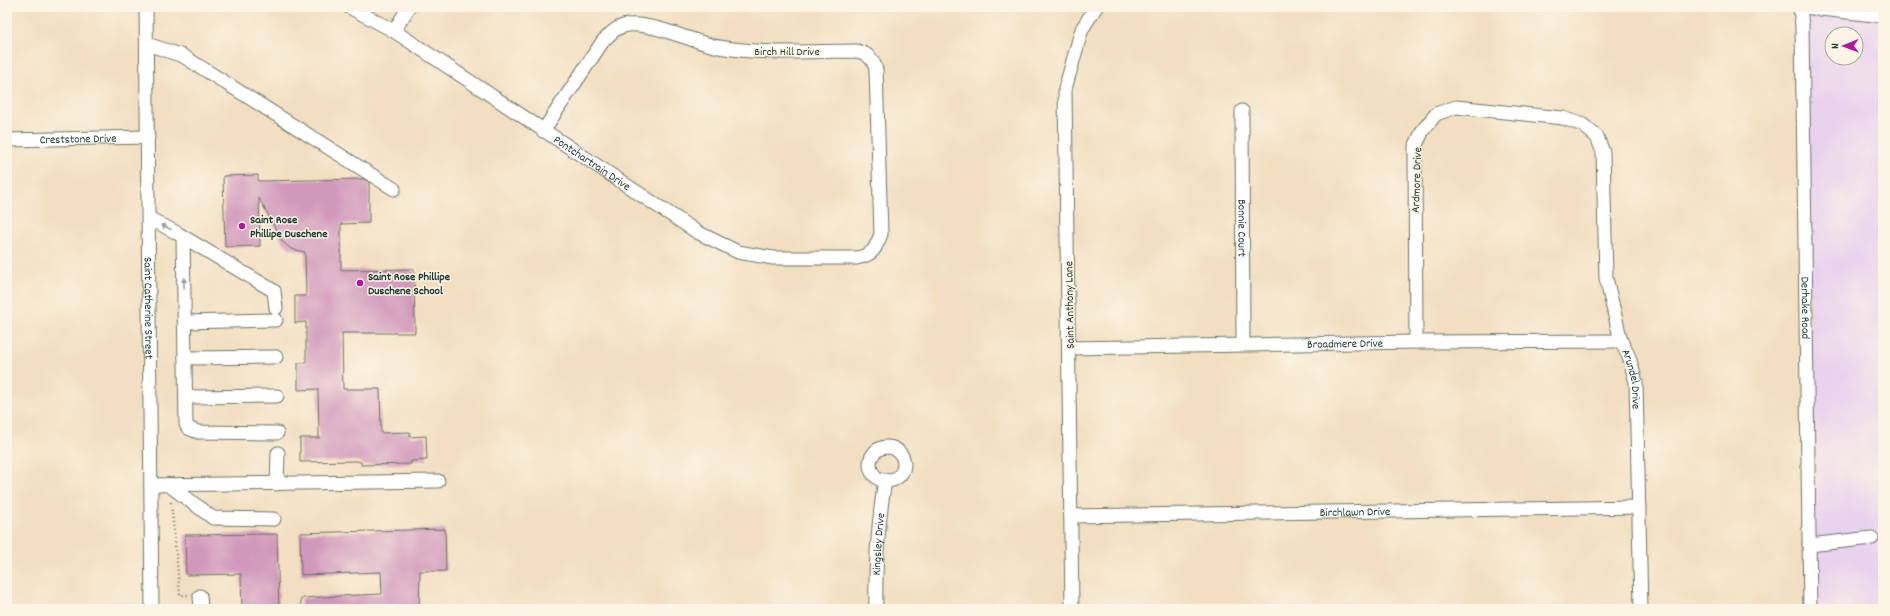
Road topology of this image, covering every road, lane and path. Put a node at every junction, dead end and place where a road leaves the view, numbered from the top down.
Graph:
1 (146, 7) edge
2 (349, 7) edge
3 (408, 7) edge
4 (1096, 7) edge
5 (1800, 7) edge
6 (1803, 7) edge
7 (1883, 16) edge
8 (394, 31) junction
9 (147, 44) junction
10 (1242, 111) dead end
11 (543, 131) junction
12 (148, 137) junction
13 (7, 140) edge
14 (1603, 152) joint
15 (394, 189) dead end
16 (149, 218) junction
17 (183, 237) junction
18 (856, 258) joint
19 (185, 322) junction
20 (1621, 341) junction
21 (1416, 342) junction
22 (1243, 344) junction
23 (1070, 348) junction
24 (276, 357) dead end
25 (185, 358) junction
26 (277, 396) dead end
27 (186, 397) junction
28 (277, 433) dead end
29 (278, 453) dead end
30 (885, 480) dead end
31 (438, 481) dead end
32 (277, 484) junction
33 (151, 485) junction
34 (169, 485) junction
35 (1639, 507) junction
36 (1071, 516) junction
37 (274, 519) dead end
38 (1872, 538) dead end
39 (1809, 545) junction
40 (200, 603) edge
41 (152, 609) edge
42 (876, 609) edge
43 (1072, 609) edge
44 (1641, 609) edge
45 (1810, 609) edge

1 - 9 street, Saint Catherine Street
2 - 8 street, Pontchartrain Drive
3 - 8 street
4 - 23 street, Saint Anthony Lane
5 - 39 street, Derhake Road
6 - 7 street
8 - 11 street, Pontchartrain Drive
9 - 12 street, Saint Catherine Street
9 - 15 street
10 - 22 street, Bonnie Court
11 - 18 street, Pontchartrain Drive
11 - 18 street, Birch Hill Drive
12 - 13 street, Creststone Drive
12 - 16 street, Saint Catherine Street
14 - 20 street, Arundel Drive
14 - 21 street, Ardmore Drive
17 -> 16 street
16 - 33 street, Saint Catherine Street
19 -> 17 street
17 - 19 street
19 - 25 street
20 - 21 street, Broadmere Drive
20 - 35 street, Arundel Drive
21 - 22 street, Broadmere Drive
22 - 23 street, Broadmere Drive
23 - 36 street, Saint Anthony Lane
24 - 25 street
25 - 27 street
26 - 27 street
27 - 28 street
29 - 32 street
30 - 42 street, Kingsley Drive
31 - 32 street
32 - 34 street
33 - 34 street
33 - 41 street, Saint Catherine Street
34 - 37 street
34 - 40 path
35 - 36 street, Birchlawn Drive
35 - 44 street, Arundel Drive
36 - 43 street, Saint Anthony Lane
38 - 39 street
39 - 45 street, Derhake Road

